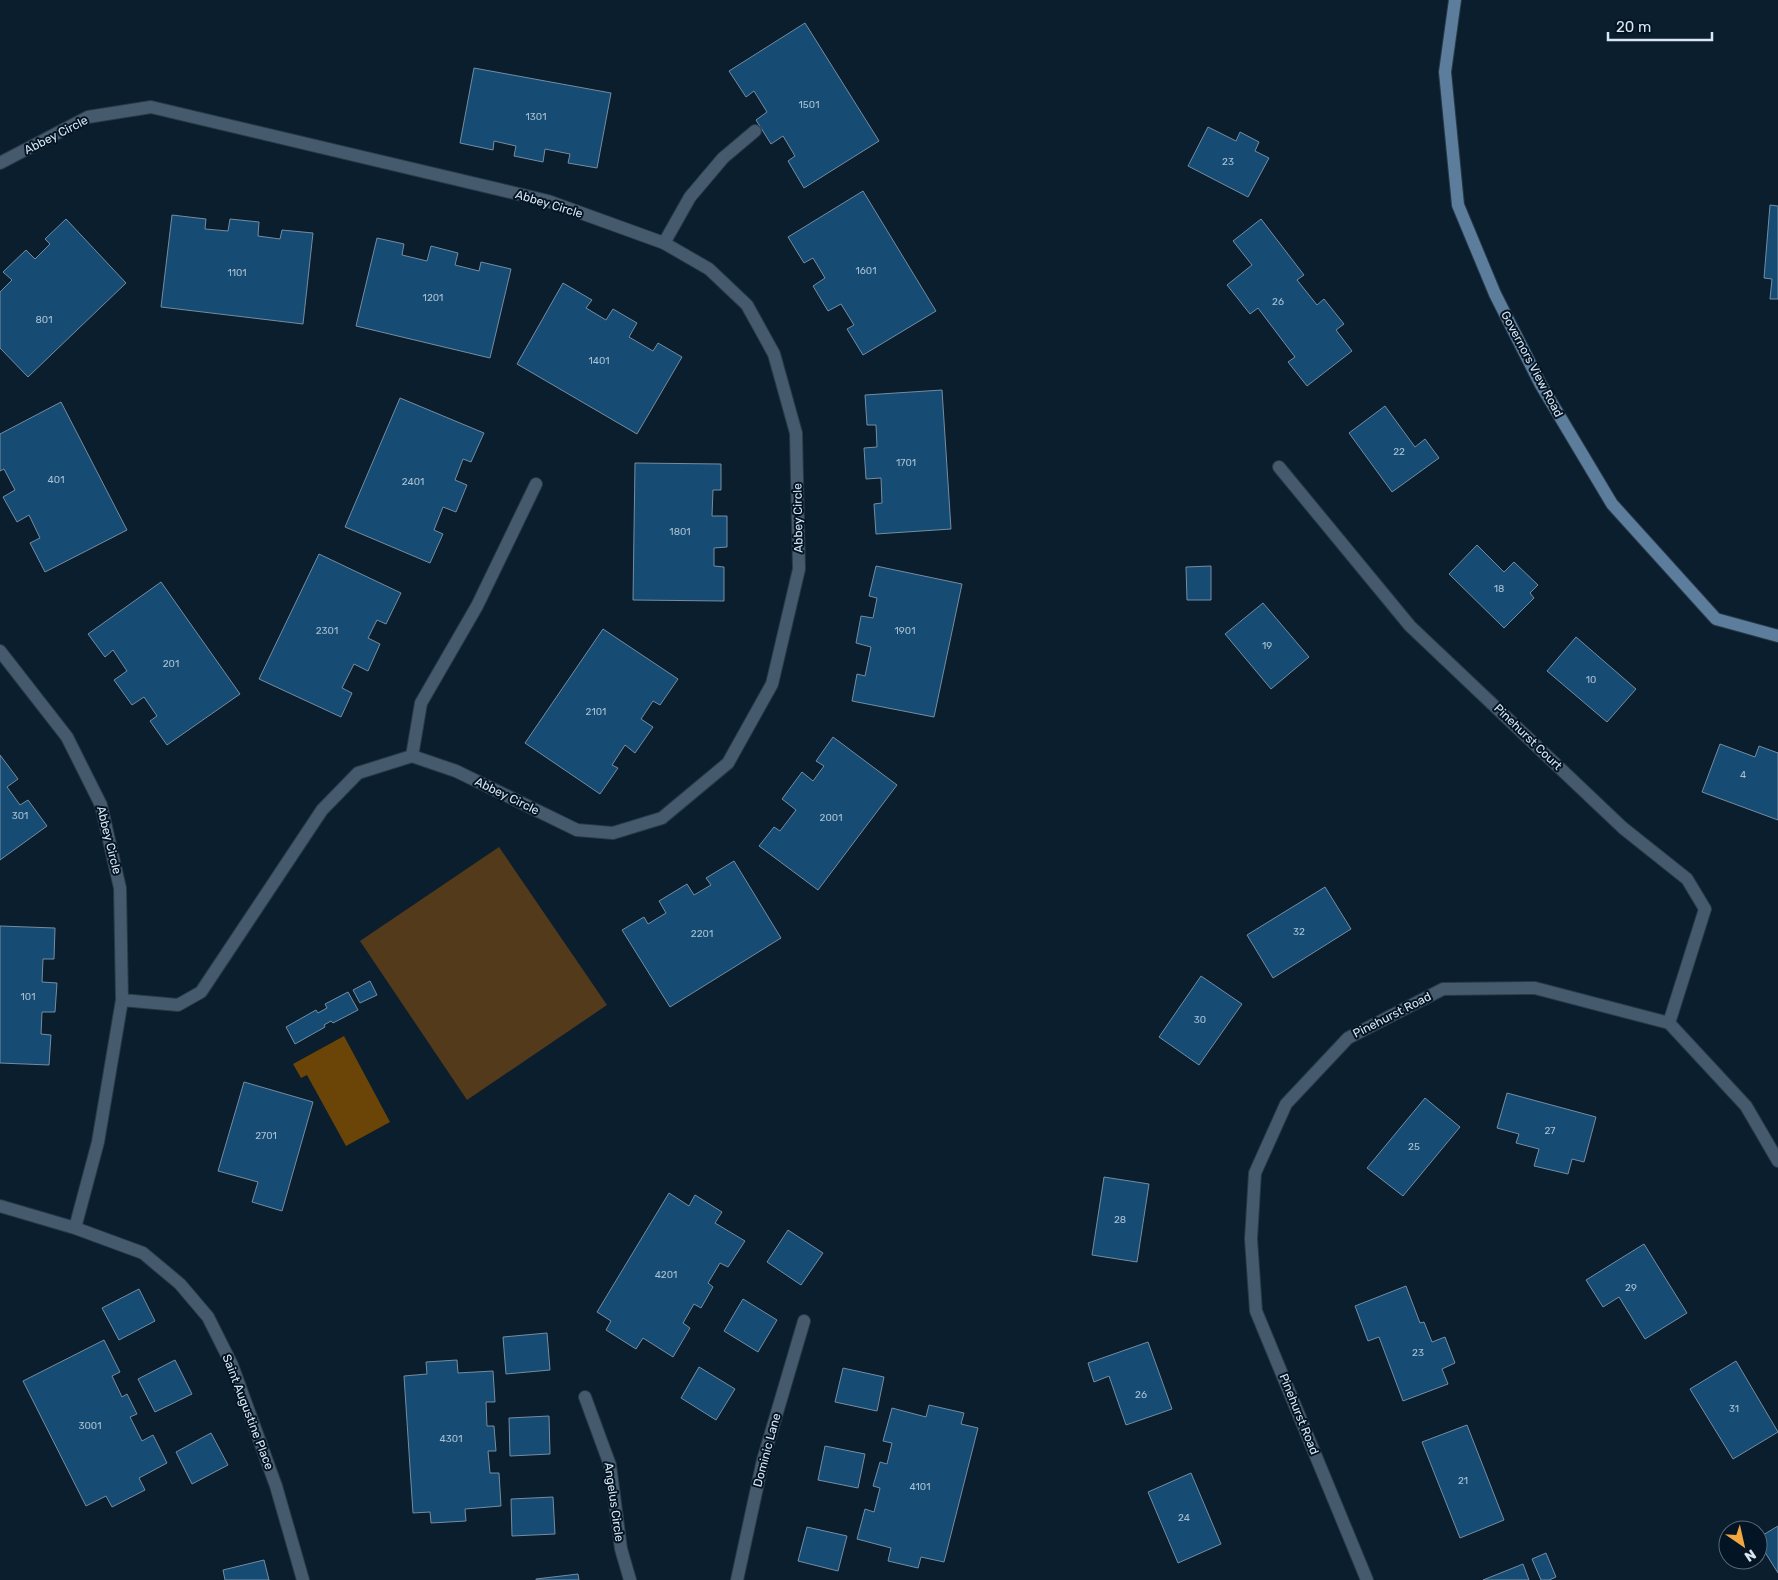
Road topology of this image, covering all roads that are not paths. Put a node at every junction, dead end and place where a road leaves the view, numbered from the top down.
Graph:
1 (1455, 0) edge
2 (755, 131) dead end
3 (0, 163) edge
4 (664, 243) junction
5 (1279, 466) dead end
6 (536, 484) dead end
7 (1778, 636) edge
8 (0, 650) edge
9 (412, 756) junction
10 (122, 1000) junction
11 (1669, 1023) junction
12 (1778, 1161) edge
13 (0, 1206) edge
14 (75, 1228) junction
15 (804, 1321) dead end
16 (585, 1397) dead end
17 (302, 1580) edge
18 (630, 1580) edge
19 (737, 1580) edge
20 (1367, 1580) edge

1 - 7 street, Governors View Road
2 - 4 street
3 - 4 street, Abbey Circle
4 - 9 street, Abbey Circle
5 - 11 street, Pinehurst Court
6 - 9 street
8 - 10 street, Abbey Circle
9 - 10 street
10 - 14 street, Abbey Circle
11 - 12 street
11 - 20 street, Pinehurst Road
13 - 14 street, Saint Augustine Place
14 - 17 street, Saint Augustine Place
15 - 19 street, Dominic Lane
16 - 18 street, Angelus Circle

